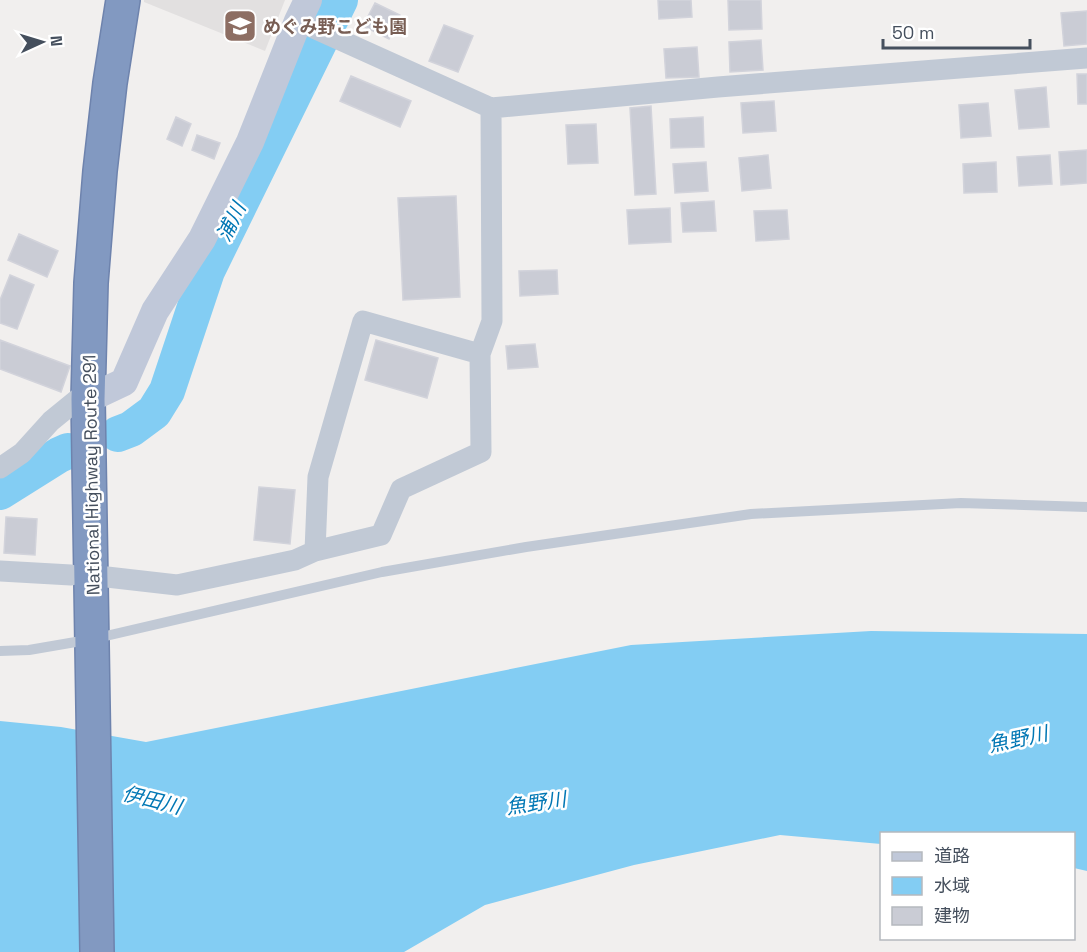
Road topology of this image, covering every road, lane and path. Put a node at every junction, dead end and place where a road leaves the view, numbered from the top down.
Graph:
1 (123, 0) edge
2 (303, 10) edge
3 (1087, 58) edge
4 (491, 108) junction
5 (480, 354) junction
6 (88, 399) junction
7 (0, 468) edge
8 (1087, 507) edge
9 (315, 551) junction
10 (0, 571) edge
11 (71, 575) dead end
12 (107, 577) dead end
13 (93, 650) junction
14 (0, 651) edge
15 (97, 952) edge

1 - 6 highway, National Highway Route 291
2 - 4 street
2 - 6 street
3 - 4 street
4 - 5 street
5 - 9 street
5 - 9 street
6 - 7 street
6 - 13 highway, National Highway Route 291
8 - 13 lane
9 - 12 street
10 - 11 street
13 - 14 lane
13 - 15 highway, National Highway Route 291

